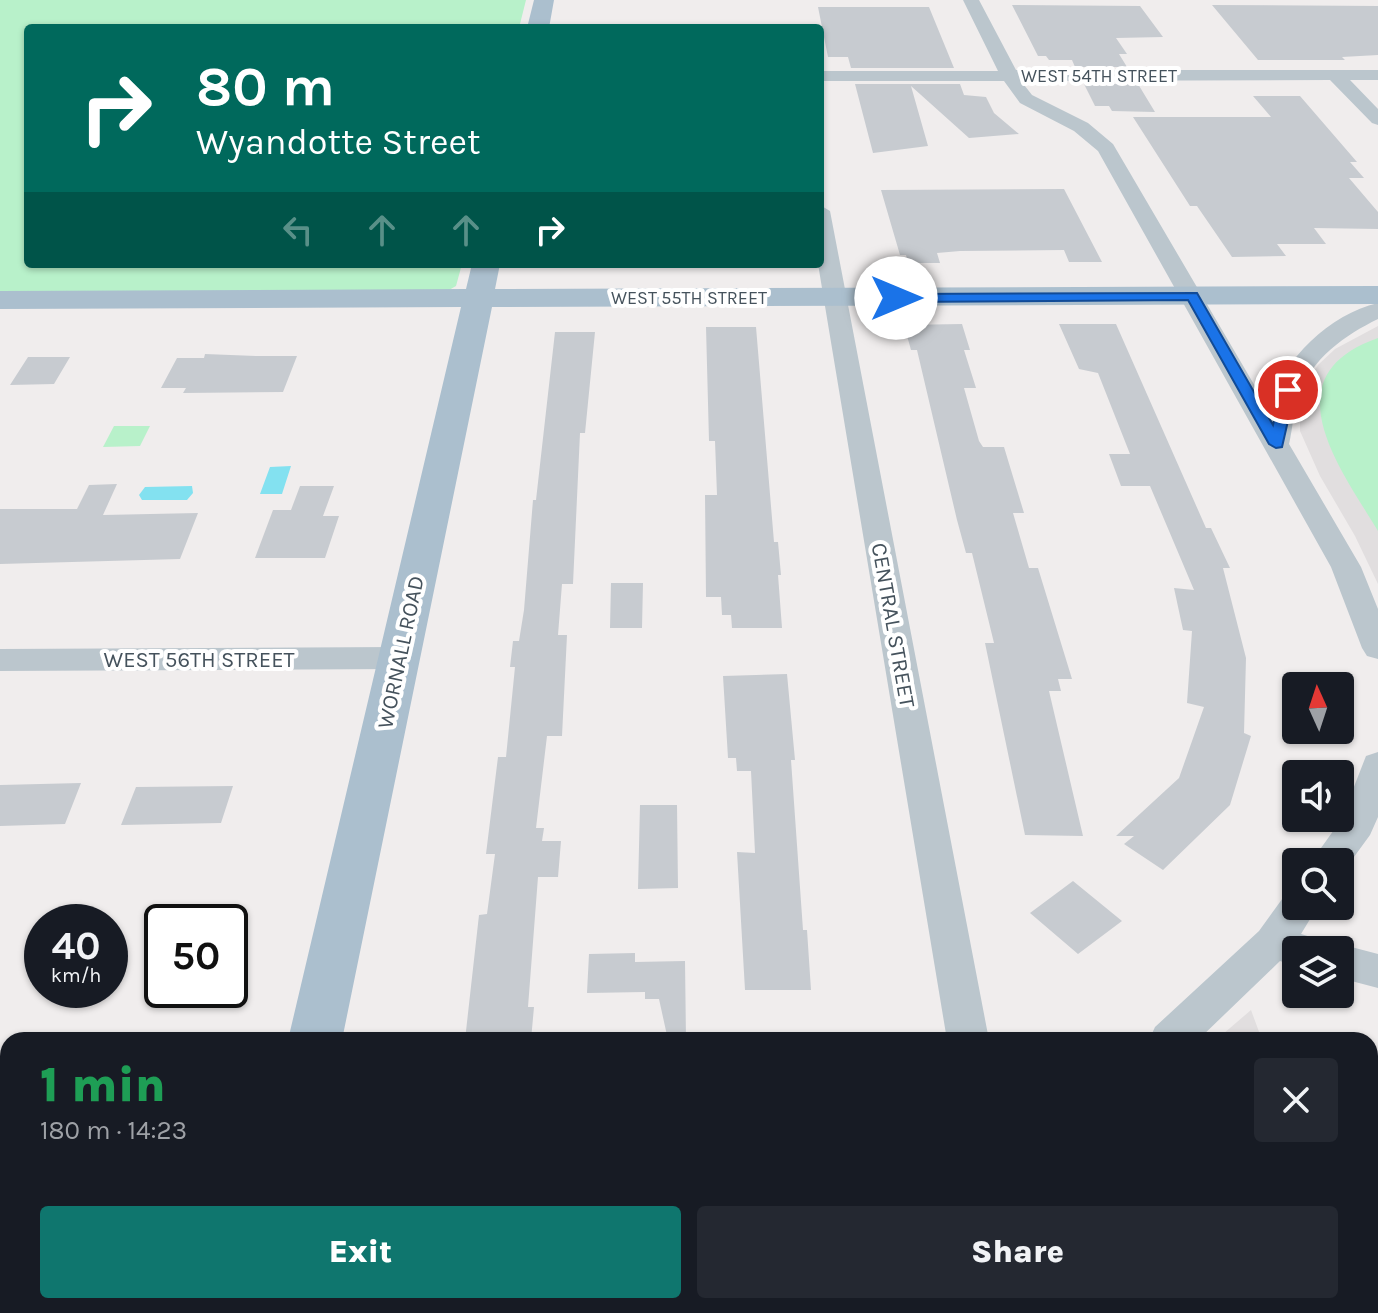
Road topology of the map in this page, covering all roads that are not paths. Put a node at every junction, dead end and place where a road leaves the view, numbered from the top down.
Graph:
1 (544, 0) edge
2 (971, 0) edge
3 (539, 24) edge
4 (1335, 75) junction
5 (1378, 75) edge
6 (824, 76) edge
7 (1009, 76) junction
8 (1378, 119) edge
9 (824, 233) edge
10 (482, 281) edge
11 (1378, 295) edge
12 (1193, 296) junction
13 (836, 298) junction
14 (0, 300) edge
15 (1378, 310) edge
16 (1276, 444) junction
17 (1378, 648) edge
18 (398, 658) junction
19 (0, 660) edge
20 (1378, 765) edge
21 (1340, 848) edge
22 (1282, 950) edge
23 (1354, 965) edge
24 (1378, 971) edge
25 (317, 1032) edge
26 (967, 1032) edge
27 (1180, 1032) edge

1 - 3 main road
2 - 7 street
4 - 5 street, WEST 54TH STREET
4 - 7 street, WEST 54TH STREET
4 - 8 street
6 - 7 street, WEST 54TH STREET
7 - 12 street
9 - 13 street, CENTRAL STREET
10 - 13 main road, WEST 55TH STREET
10 - 14 main road, WEST 55TH STREET
10 - 18 main road, WORNALL ROAD
11 - 12 main road, WEST 55TH STREET
12 - 13 main road, WEST 55TH STREET
12 - 16 street
13 - 26 street, CENTRAL STREET
15 - 16 street
16 - 17 street
18 - 19 street, WEST 56TH STREET
18 - 25 main road, WORNALL ROAD
20 - 21 street
22 - 27 street
23 - 24 street

